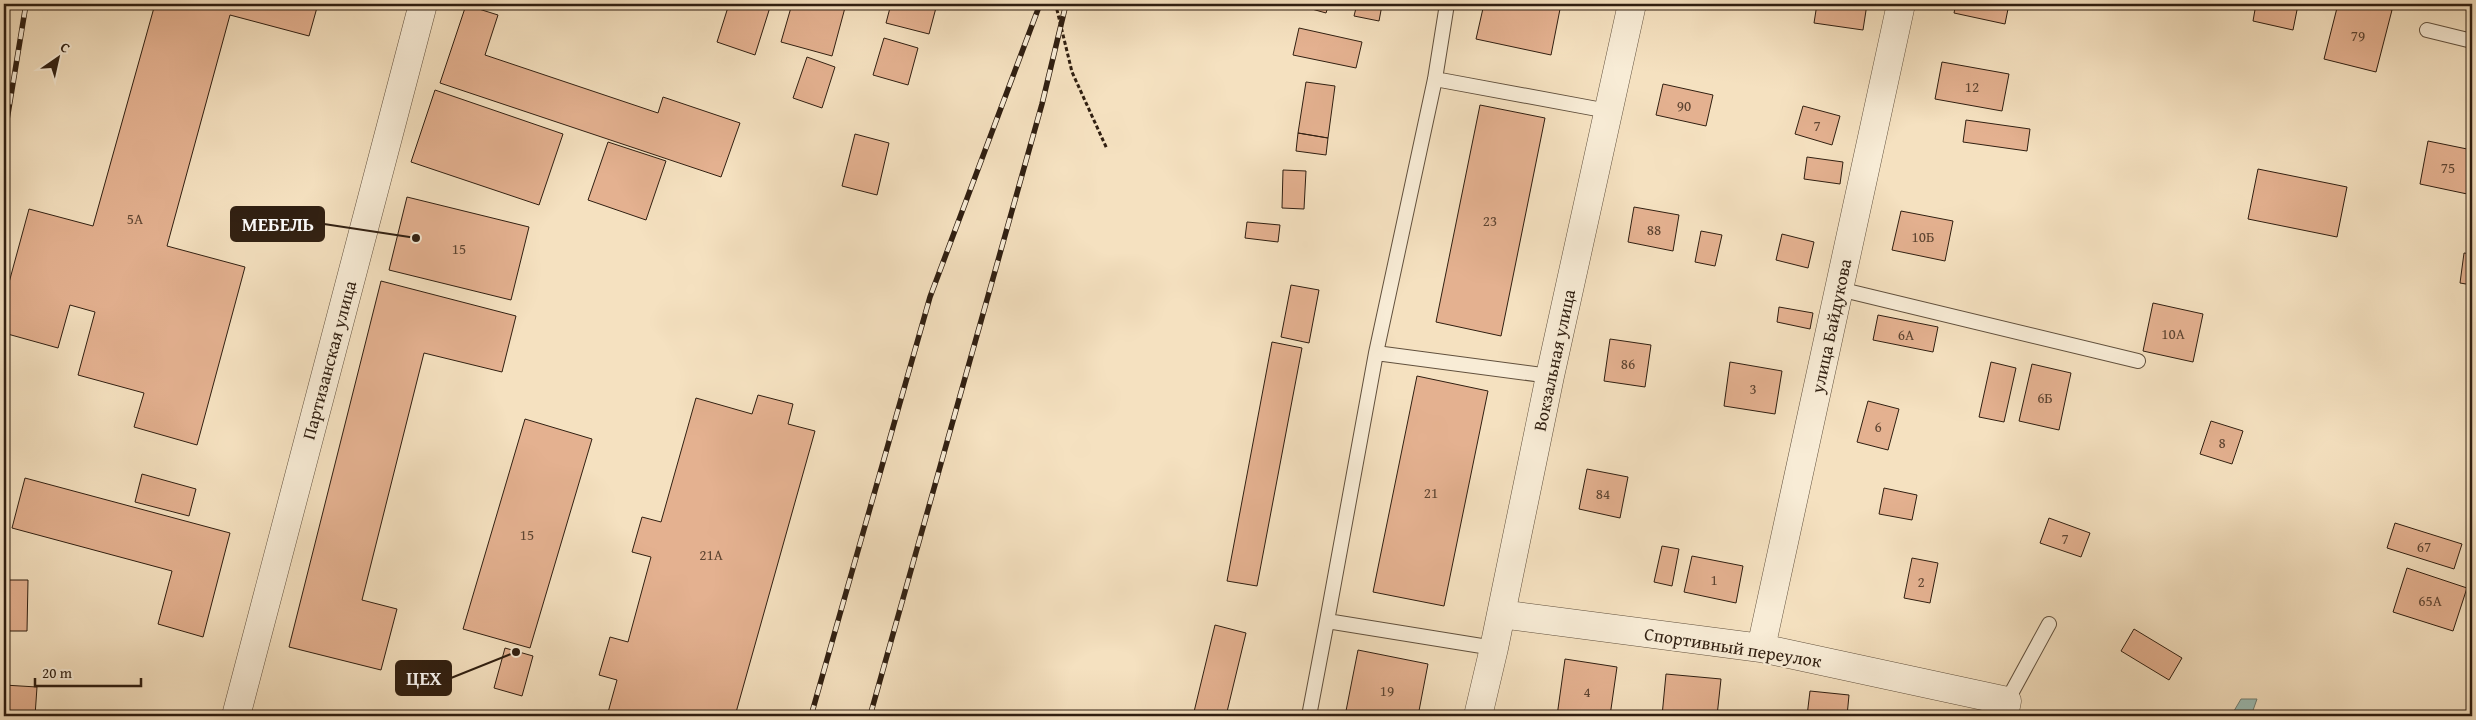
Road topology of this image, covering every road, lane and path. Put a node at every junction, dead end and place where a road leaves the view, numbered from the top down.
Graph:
1 (423, 4) edge
2 (1060, 4) edge
3 (1447, 4) edge
4 (1632, 4) edge
5 (1901, 4) edge
6 (2427, 30) dead end
7 (2472, 41) edge
8 (1435, 79) junction
9 (1608, 111) junction
10 (1107, 149) dead end
11 (1839, 289) junction
12 (1376, 353) junction
13 (2138, 361) dead end
14 (1550, 376) junction
15 (1501, 614) junction
16 (1326, 620) junction
17 (2049, 624) dead end
18 (1494, 648) junction
19 (1761, 648) junction
20 (2006, 709) edge
21 (236, 716) edge
22 (1309, 716) edge
23 (1478, 716) edge

1 - 21 street, Партизанская улица
2 - 10 path
3 - 8 lane
4 - 9 street, Вокзальная улица
5 - 11 street, улица Байдукова
6 - 7 lane
8 - 9 lane
8 - 12 lane
9 - 14 street, Вокзальная улица
11 - 13 lane
11 - 19 street, улица Байдукова
12 - 14 lane
12 - 16 lane
14 - 15 street, Вокзальная улица
15 - 18 street, Вокзальная улица
15 - 19 street, Спортивный переулок
16 - 18 lane
16 - 22 lane
17 - 20 lane
18 - 23 street, Вокзальная улица
19 - 20 street, Спортивный переулок

